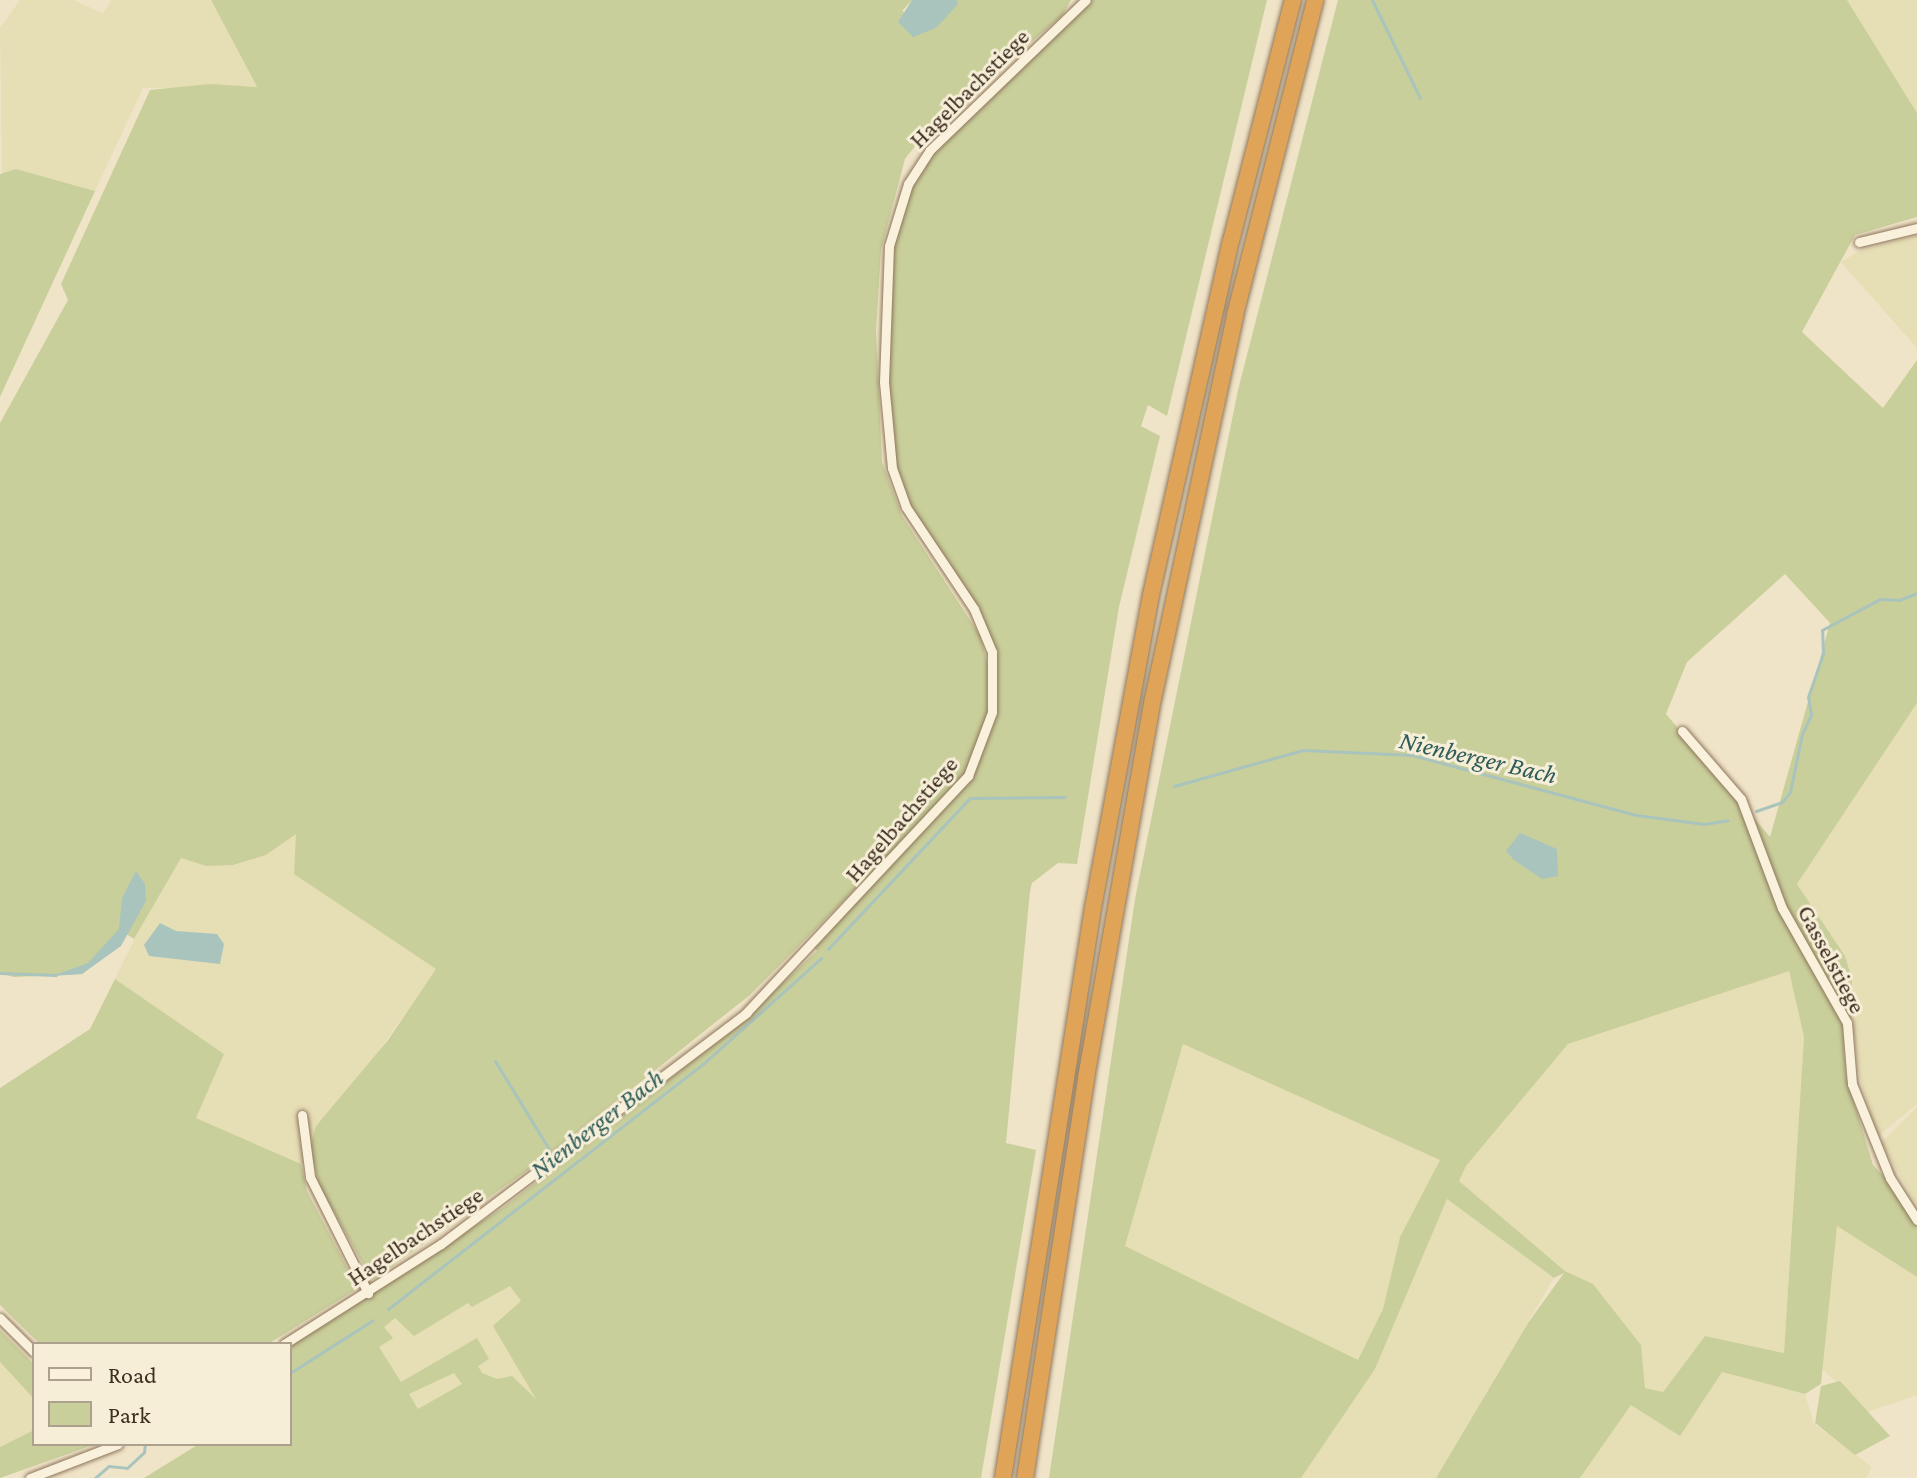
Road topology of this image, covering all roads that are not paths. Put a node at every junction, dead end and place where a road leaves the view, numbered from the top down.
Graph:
1 (1086, 0) edge
2 (1293, 0) edge
3 (1315, 0) edge
4 (1917, 228) edge
5 (1859, 242) dead end
6 (1682, 731) dead end
7 (302, 1115) dead end
8 (1917, 1220) edge
9 (368, 1293) junction
10 (0, 1318) edge
11 (287, 1342) edge
12 (32, 1350) edge
13 (113, 1446) edge
14 (30, 1478) edge
15 (1003, 1478) edge
16 (1025, 1478) edge

1 - 9 street, Hagelbachstiege
2 - 15 highway
3 - 16 highway
4 - 5 street
6 - 8 street, Gasselstiege
7 - 9 street
9 - 11 street, Hagelbachstiege
10 - 12 street
13 - 14 street

